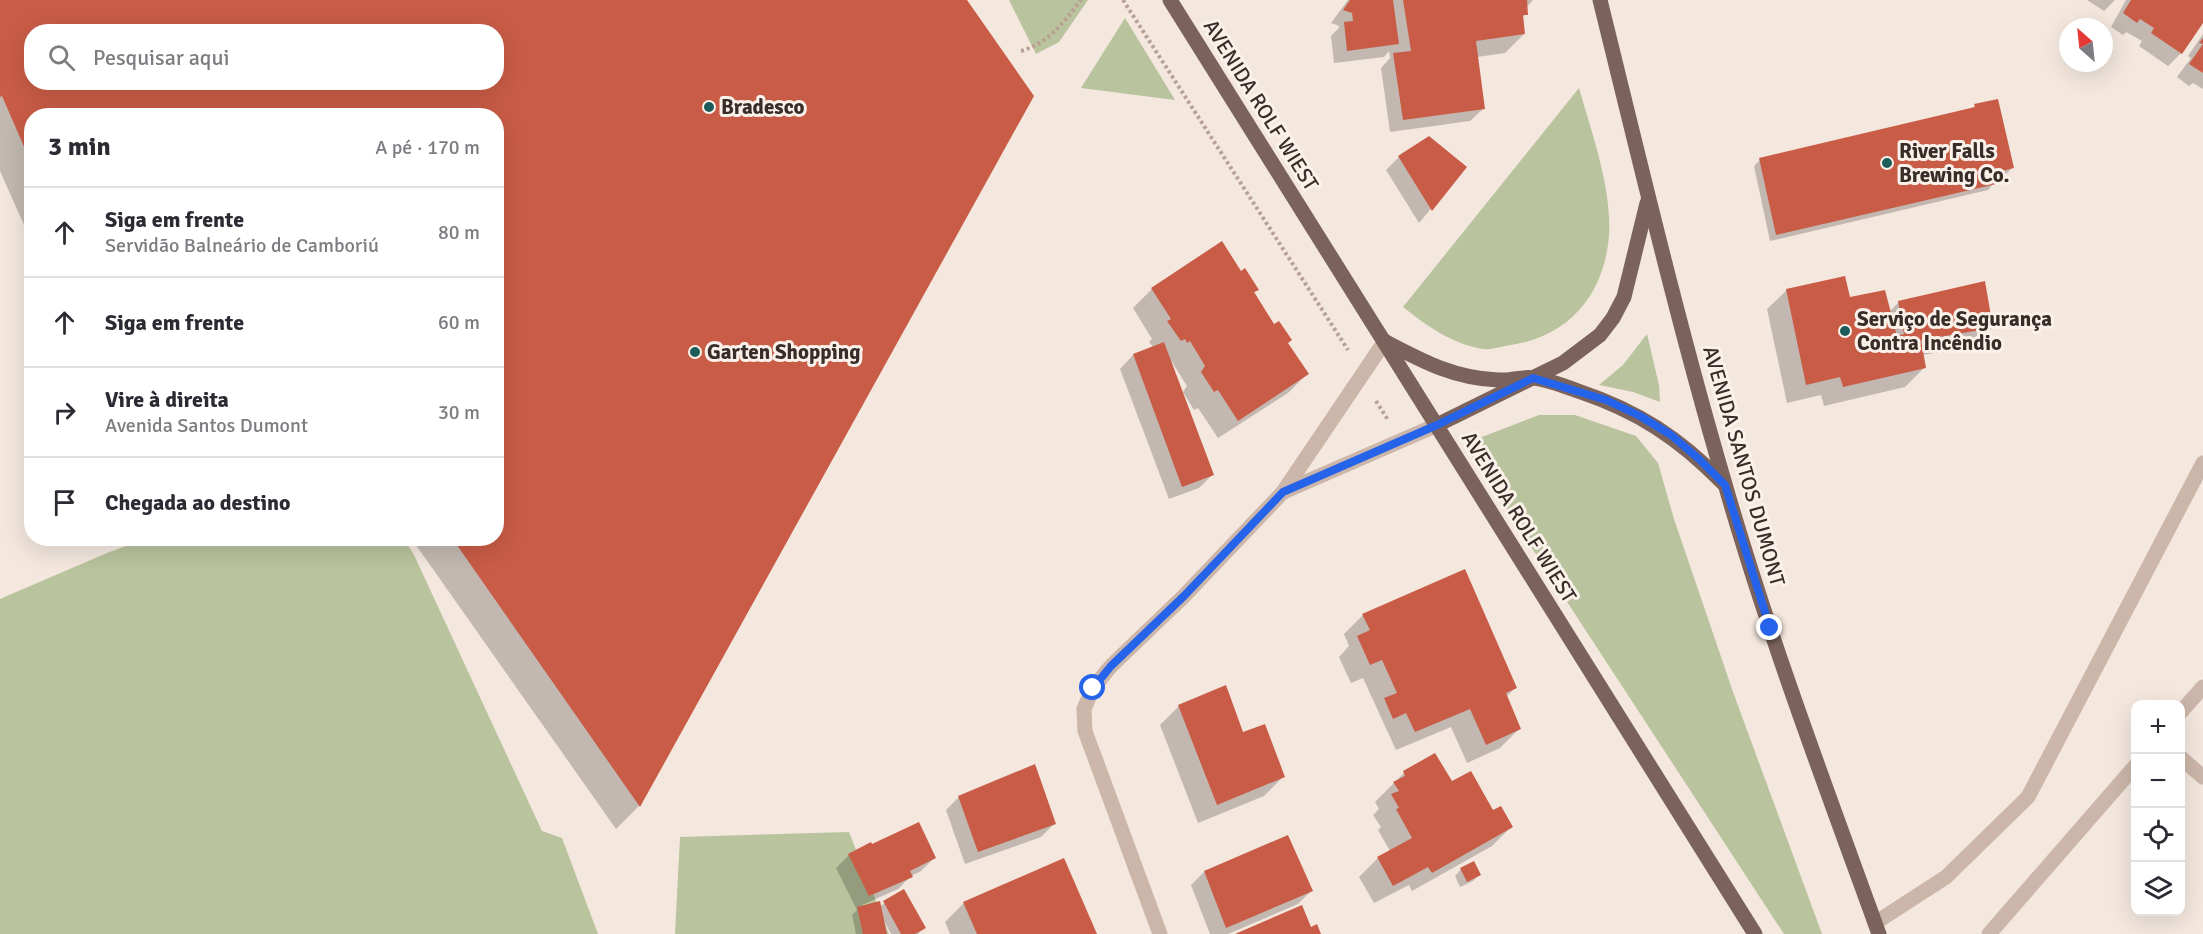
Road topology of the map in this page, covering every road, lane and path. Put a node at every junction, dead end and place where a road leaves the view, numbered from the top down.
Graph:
1 (1081, 0) edge
2 (1123, 0) edge
3 (1170, 0) edge
4 (1600, 0) edge
5 (1021, 51) dead end
6 (1648, 201) junction
7 (1385, 341) junction
8 (1361, 377) junction
9 (1533, 378) junction
10 (1437, 425) junction
11 (1401, 441) junction
12 (2203, 463) edge
13 (1725, 485) junction
14 (1283, 492) junction
15 (2203, 687) edge
16 (2185, 707) edge
17 (2185, 761) edge
18 (2131, 771) edge
19 (2203, 777) edge
20 (1877, 929) edge
21 (1750, 931) edge
22 (1160, 934) edge
23 (1989, 934) edge

1 - 5 path
2 - 8 path
3 - 7 main road, AVENIDA ROLF WIEST
4 - 6 main road, AVENIDA SANTOS DUMONT
6 - 9 main road
6 - 13 main road, AVENIDA SANTOS DUMONT
7 - 8 street
7 - 9 main road
7 - 10 main road, AVENIDA ROLF WIEST
8 - 11 path
8 - 14 street
9 - 10 main road
9 - 13 main road
10 - 11 street
10 - 21 main road, AVENIDA ROLF WIEST
11 - 14 street
12 - 20 street
13 - 20 main road, AVENIDA SANTOS DUMONT
14 - 22 street
15 - 16 street
17 - 19 street
18 - 23 street

